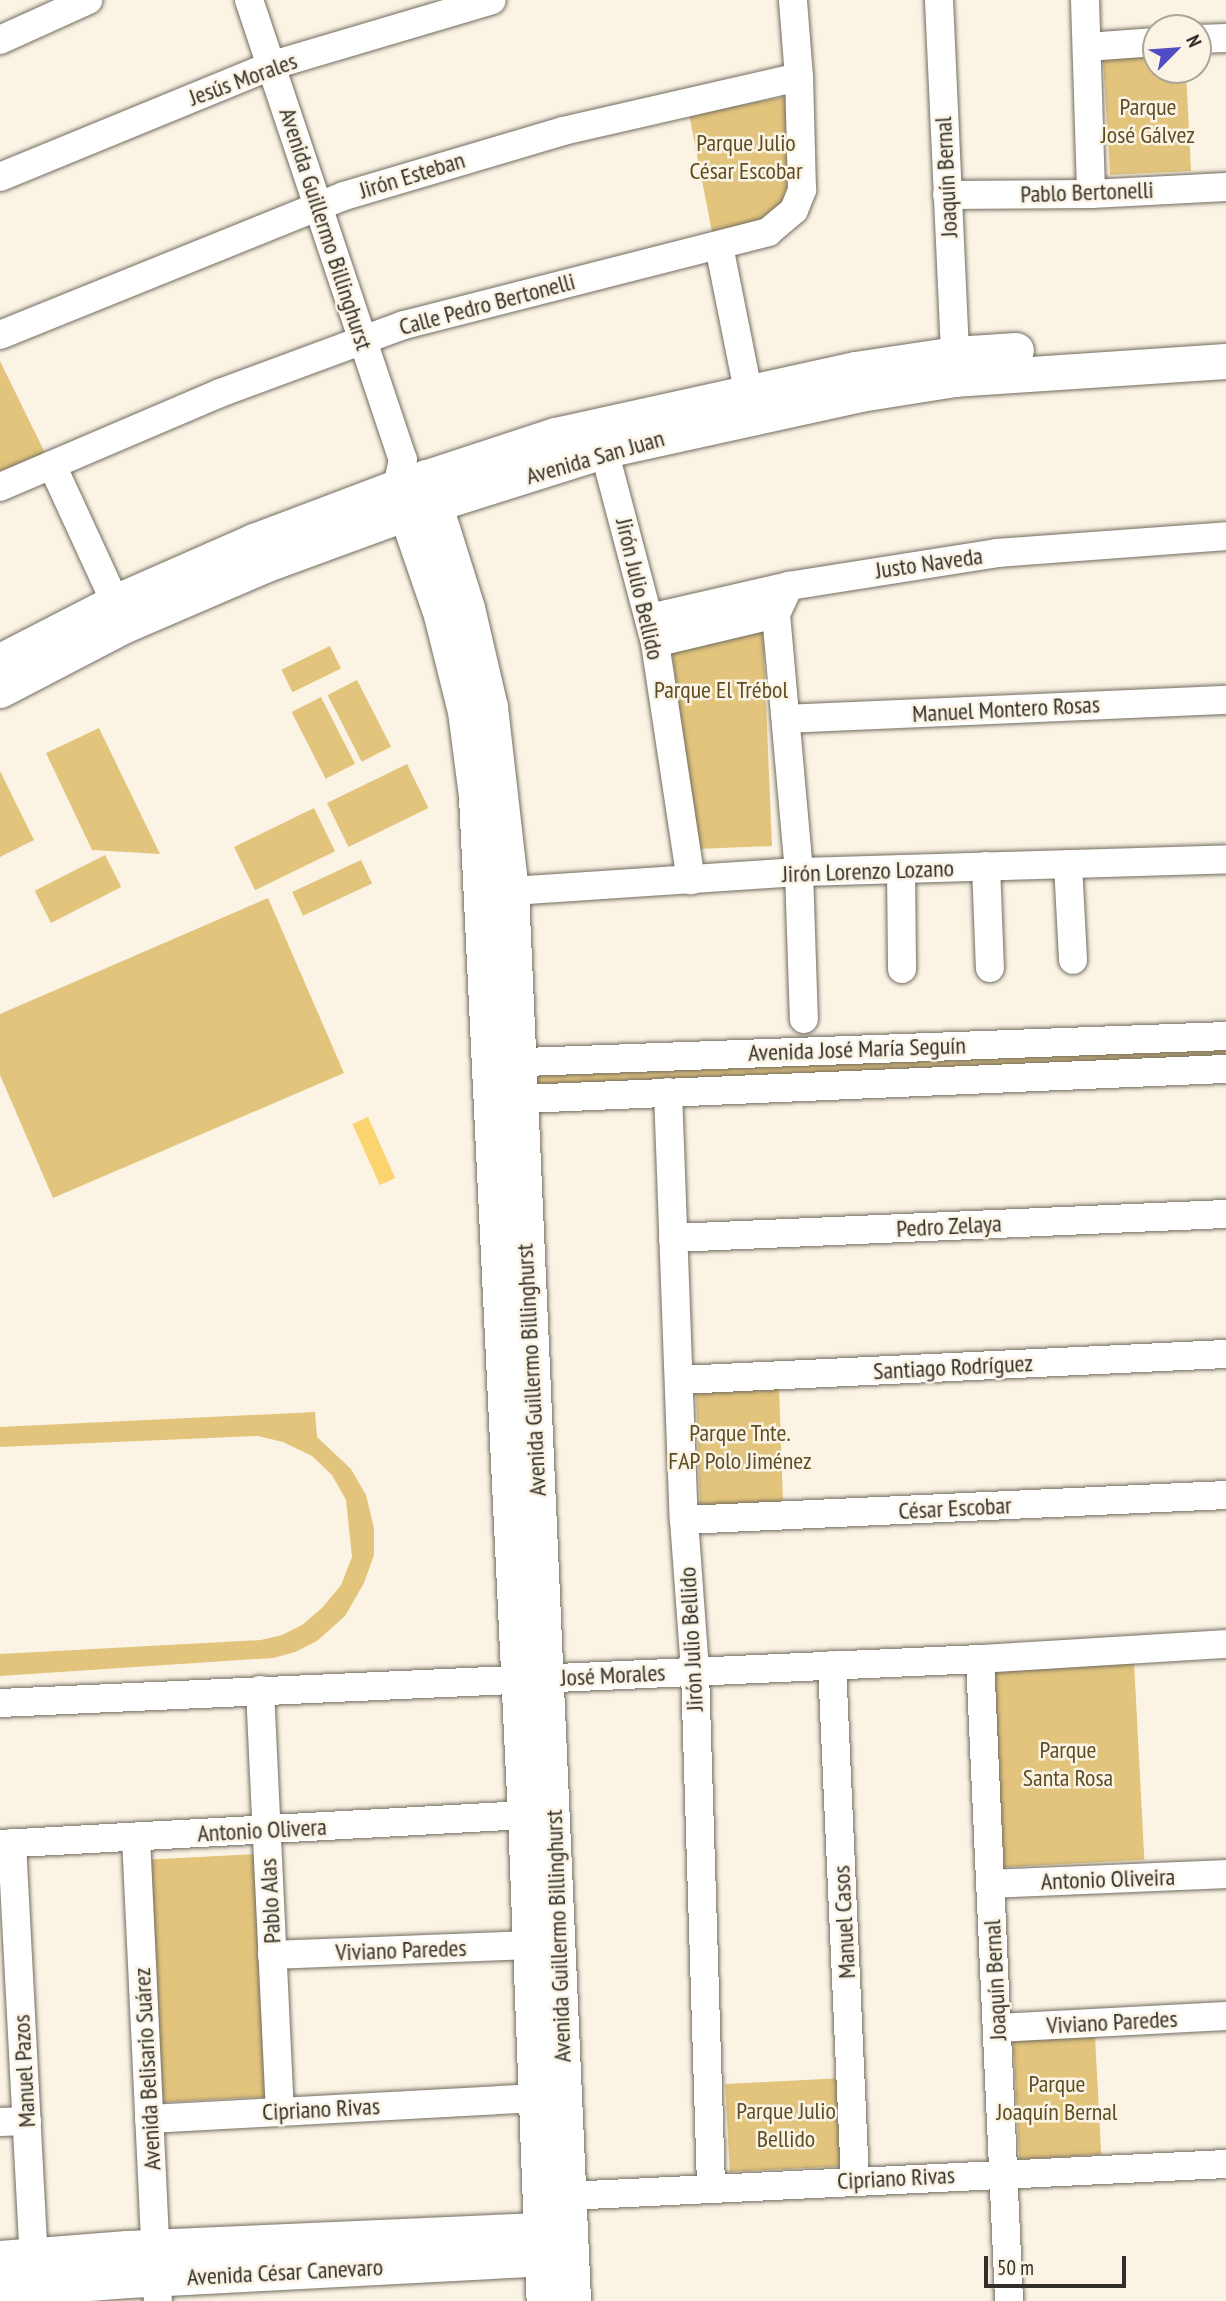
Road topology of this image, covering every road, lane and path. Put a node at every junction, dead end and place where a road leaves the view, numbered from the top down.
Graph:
1 (88, 0) edge
2 (249, 0) edge
3 (492, 0) edge
4 (793, 0) edge
5 (939, 0) edge
6 (1085, 0) edge
7 (0, 40) edge
8 (1142, 43) edge
9 (1087, 47) junction
10 (273, 65) junction
11 (799, 77) junction
12 (0, 177) edge
13 (1226, 187) edge
14 (1091, 194) junction
15 (947, 195) junction
16 (320, 205) junction
17 (719, 246) junction
18 (0, 335) edge
19 (1226, 336) edge
20 (361, 340) junction
21 (955, 354) junction
22 (1226, 360) edge
23 (748, 391) junction
24 (601, 437) junction
25 (52, 465) junction
26 (0, 487) edge
27 (413, 488) junction
28 (1226, 536) edge
29 (789, 586) junction
30 (115, 602) junction
31 (776, 614) junction
32 (652, 631) junction
33 (0, 661) edge
34 (0, 690) edge
35 (1226, 700) edge
36 (786, 719) junction
37 (1226, 859) edge
38 (1068, 864) junction
39 (986, 866) junction
40 (901, 869) junction
41 (799, 872) junction
42 (691, 880) junction
43 (511, 891) junction
44 (1073, 960) dead end
45 (990, 968) dead end
46 (902, 969) dead end
47 (804, 1019) dead end
48 (1226, 1036) edge
49 (503, 1063) junction
50 (1226, 1069) edge
51 (668, 1092) junction
52 (505, 1100) junction
53 (1226, 1213) edge
54 (673, 1238) junction
55 (1226, 1354) edge
56 (680, 1380) junction
57 (1226, 1495) edge
58 (684, 1520) junction
59 (1226, 1644) edge
60 (980, 1660) junction
61 (832, 1665) junction
62 (695, 1671) junction
63 (532, 1678) junction
64 (260, 1690) junction
65 (0, 1703) edge
66 (525, 1815) junction
67 (267, 1829) junction
68 (136, 1837) junction
69 (6, 1844) edge
70 (1226, 1874) edge
71 (990, 1884) junction
72 (530, 1945) junction
73 (272, 1955) junction
74 (10, 1998) edge
75 (1226, 2016) edge
76 (997, 2028) junction
77 (536, 2098) junction
78 (280, 2112) junction
79 (149, 2119) junction
80 (13, 2122) edge
81 (1226, 2164) edge
82 (1003, 2173) junction
83 (855, 2180) junction
84 (711, 2187) junction
85 (558, 2234) junction
86 (17, 2257) edge
87 (142, 2276) edge
88 (0, 2290) edge
89 (544, 2301) edge
90 (573, 2301) edge
91 (1009, 2301) edge

1 - 7 street
2 - 10 street, Avenida Guillermo Billinghurst
3 - 10 street, Jesús Morales
4 - 11 street
5 - 15 street, Joaquín Bernal
6 - 9 street
8 - 9 street
9 - 14 street
10 - 12 street, Jesús Morales
10 - 16 street, Avenida Guillermo Billinghurst
11 - 16 street, Jirón Esteban
11 - 17 street, Calle Pedro Bertonelli
13 - 14 street, Pablo Bertonelli
14 - 15 street, Pablo Bertonelli
15 - 21 street, Joaquín Bernal
16 - 18 street, Jirón Esteban
16 - 20 street, Avenida Guillermo Billinghurst
17 - 20 street, Calle Pedro Bertonelli
17 - 23 street
19 - 21 main road, Avenida San Juan
20 - 25 street, Calle Pedro Bertonelli
20 - 27 street, Avenida Guillermo Billinghurst
21 - 23 main road, Avenida San Juan
22 - 24 main road, Avenida San Juan
23 - 24 main road, Avenida San Juan
24 - 27 main road, Avenida San Juan
24 - 32 street, Jirón Julio Bellido
25 - 26 street, Calle Pedro Bertonelli
25 - 30 street
27 - 30 main road, Avenida San Juan
27 - 34 main road, Avenida San Juan
27 - 43 main road, Avenida Guillermo Billinghurst
27 - 49 main road, Avenida Guillermo Billinghurst
28 - 29 street, Justo Naveda
29 - 31 street
29 - 32 street, Justo Naveda
30 - 33 main road, Avenida San Juan
31 - 32 street
31 - 36 street
32 - 42 street, Jirón Julio Bellido
35 - 36 street, Manuel Montero Rosas
36 - 41 street
37 - 38 street, Jirón Lorenzo Lozano
38 - 39 street, Jirón Lorenzo Lozano
38 - 44 street
39 - 40 street, Jirón Lorenzo Lozano
39 - 45 street
40 - 41 street, Jirón Lorenzo Lozano
40 - 46 street
41 - 42 street, Jirón Lorenzo Lozano
41 - 47 street
42 - 43 street, Jirón Lorenzo Lozano
43 - 49 main road, Avenida Guillermo Billinghurst
48 - 49 street, Avenida José María Seguín
49 - 52 main road, Avenida Guillermo Billinghurst
50 - 51 street, Avenida José María Seguín
51 - 52 street, Avenida José María Seguín
51 - 54 street, Jirón Julio Bellido
52 - 63 main road, Avenida Guillermo Billinghurst
53 - 54 street, Pedro Zelaya
54 - 56 street, Jirón Julio Bellido
55 - 56 street, Santiago Rodríguez
56 - 58 street, Jirón Julio Bellido
57 - 58 street, César Escobar
58 - 62 street, Jirón Julio Bellido
59 - 60 street, José Morales
60 - 61 street, José Morales
60 - 71 street, Joaquín Bernal
61 - 62 street, José Morales
61 - 83 street, Manuel Casos
62 - 63 street, José Morales
62 - 84 street, Jirón Julio Bellido
63 - 64 street, José Morales
63 - 66 main road, Avenida Guillermo Billinghurst
63 - 85 main road, Avenida Guillermo Billinghurst
64 - 65 street, José Morales
64 - 67 street, Pablo Alas
66 - 67 street, Antonio Olivera
66 - 72 main road, Avenida Guillermo Billinghurst
67 - 68 street, Antonio Olivera
67 - 73 street, Pablo Alas
68 - 69 street, Antonio Olivera
68 - 79 street, Avenida Belisario Suárez
69 - 74 street, Manuel Pazos
70 - 71 street, Antonio Oliveira
71 - 76 street, Joaquín Bernal
72 - 73 street, Viviano Paredes
72 - 77 main road, Avenida Guillermo Billinghurst
73 - 78 street, Pablo Alas
74 - 80 street, Manuel Pazos
75 - 76 street, Viviano Paredes
76 - 82 street, Joaquín Bernal
77 - 78 street, Cipriano Rivas
77 - 85 main road, Avenida Guillermo Billinghurst
78 - 79 street, Cipriano Rivas
79 - 87 street, Avenida Belisario Suárez
80 - 86 street, Manuel Pazos
81 - 82 street, Cipriano Rivas
82 - 83 street, Cipriano Rivas
82 - 91 street, Joaquín Bernal
83 - 84 street, Cipriano Rivas
84 - 85 street, Cipriano Rivas
85 - 87 main road, Avenida César Canevaro
85 - 89 main road, Avenida Guillermo Billinghurst
85 - 90 main road, Avenida Guillermo Billinghurst
86 - 87 main road, Avenida César Canevaro
87 - 88 main road, Avenida César Canevaro

